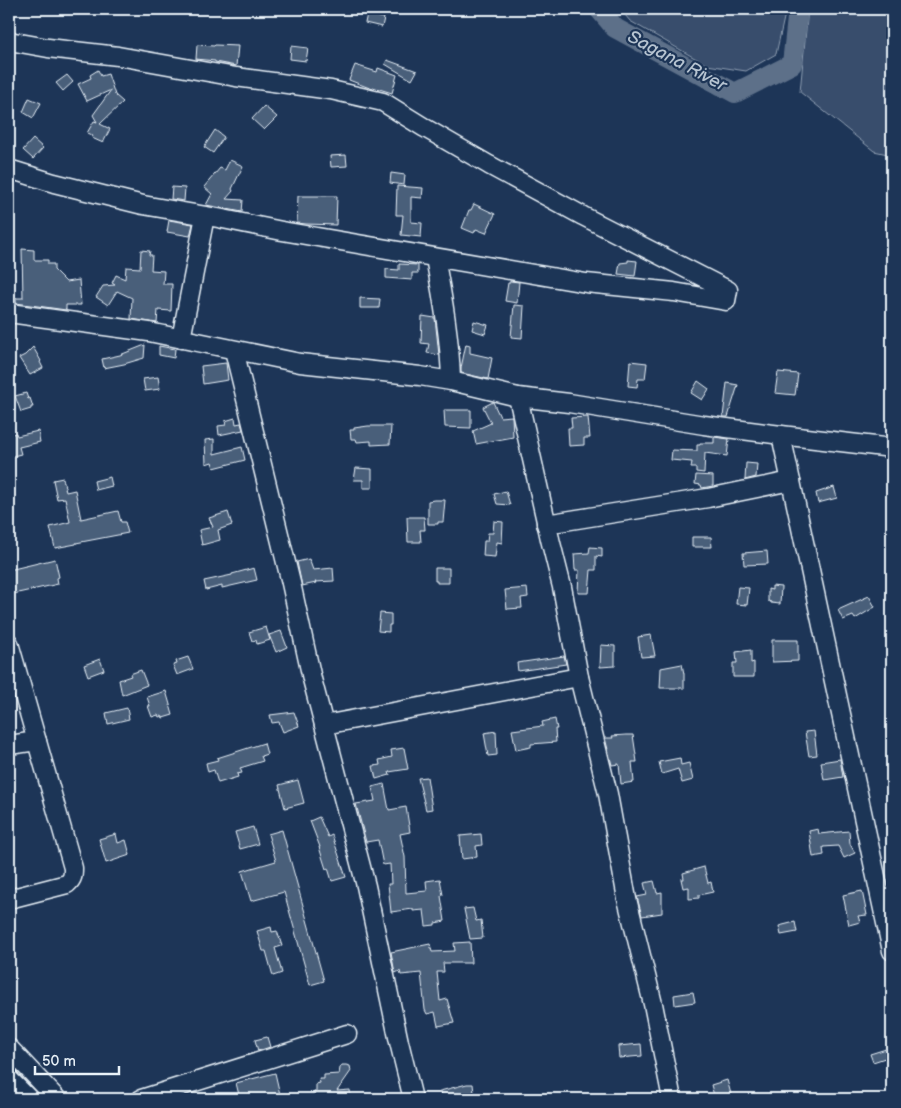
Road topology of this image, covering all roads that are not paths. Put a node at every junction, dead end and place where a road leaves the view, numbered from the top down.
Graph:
1 (9, 41) edge
2 (9, 170) edge
3 (205, 216) junction
4 (435, 258) junction
5 (9, 313) edge
6 (181, 339) junction
7 (234, 350) junction
8 (451, 381) junction
9 (518, 397) junction
10 (781, 435) junction
11 (892, 448) edge
12 (791, 481) junction
13 (546, 524) junction
14 (9, 643) edge
15 (580, 677) junction
16 (324, 724) junction
17 (37, 741) junction
18 (9, 745) edge
19 (9, 899) edge
20 (892, 951) edge
21 (347, 1034) dead end
22 (9, 1048) edge
23 (9, 1079) edge
24 (29, 1099) edge
25 (57, 1099) edge
26 (141, 1099) edge
27 (413, 1099) edge
28 (672, 1099) edge

1 - 4 street
2 - 3 street
3 - 4 street
3 - 6 street
4 - 8 street
5 - 6 street
6 - 7 street
7 - 8 street
7 - 16 street
8 - 9 street
9 - 10 street
9 - 13 street
10 - 11 street
10 - 12 street
12 - 13 street
12 - 20 street
13 - 15 street
14 - 17 street
15 - 16 street
15 - 28 street
16 - 27 street
17 - 18 street
17 - 19 street
21 - 26 street
22 - 25 street
23 - 24 street

